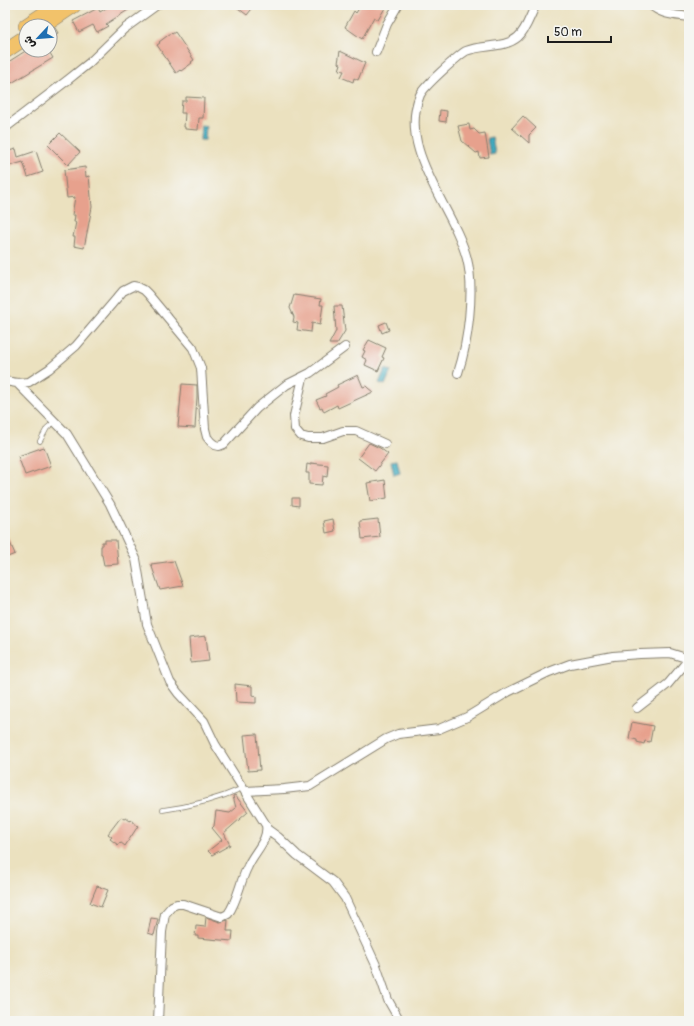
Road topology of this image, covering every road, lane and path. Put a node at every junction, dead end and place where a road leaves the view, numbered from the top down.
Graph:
1 (58, 5) edge
2 (74, 5) edge
3 (158, 5) edge
4 (398, 5) edge
5 (536, 5) edge
6 (651, 5) edge
7 (689, 17) edge
8 (38, 18) edge
9 (55, 18) edge
10 (18, 31) edge
11 (5, 40) edge
12 (18, 42) edge
13 (5, 51) edge
14 (376, 52) dead end
15 (5, 128) edge
16 (345, 347) dead end
17 (458, 373) dead end
18 (302, 378) junction
19 (5, 381) edge
20 (17, 383) junction
21 (54, 422) junction
22 (40, 441) dead end
23 (385, 444) dead end
24 (689, 659) edge
25 (637, 708) dead end
26 (244, 789) junction
27 (163, 810) dead end
28 (267, 829) junction
29 (158, 1021) edge
30 (400, 1021) edge

1 - 8 highway
2 - 9 highway
3 - 15 street
4 - 14 street
5 - 17 street
6 - 7 street
10 - 11 highway
12 - 13 highway
16 - 18 street
18 - 20 street
18 - 23 street
19 - 20 street
20 - 21 street
21 - 22 lane
21 - 26 street
24 - 25 street
24 - 26 street
26 - 27 lane
26 - 28 street
28 - 29 street
28 - 30 street

